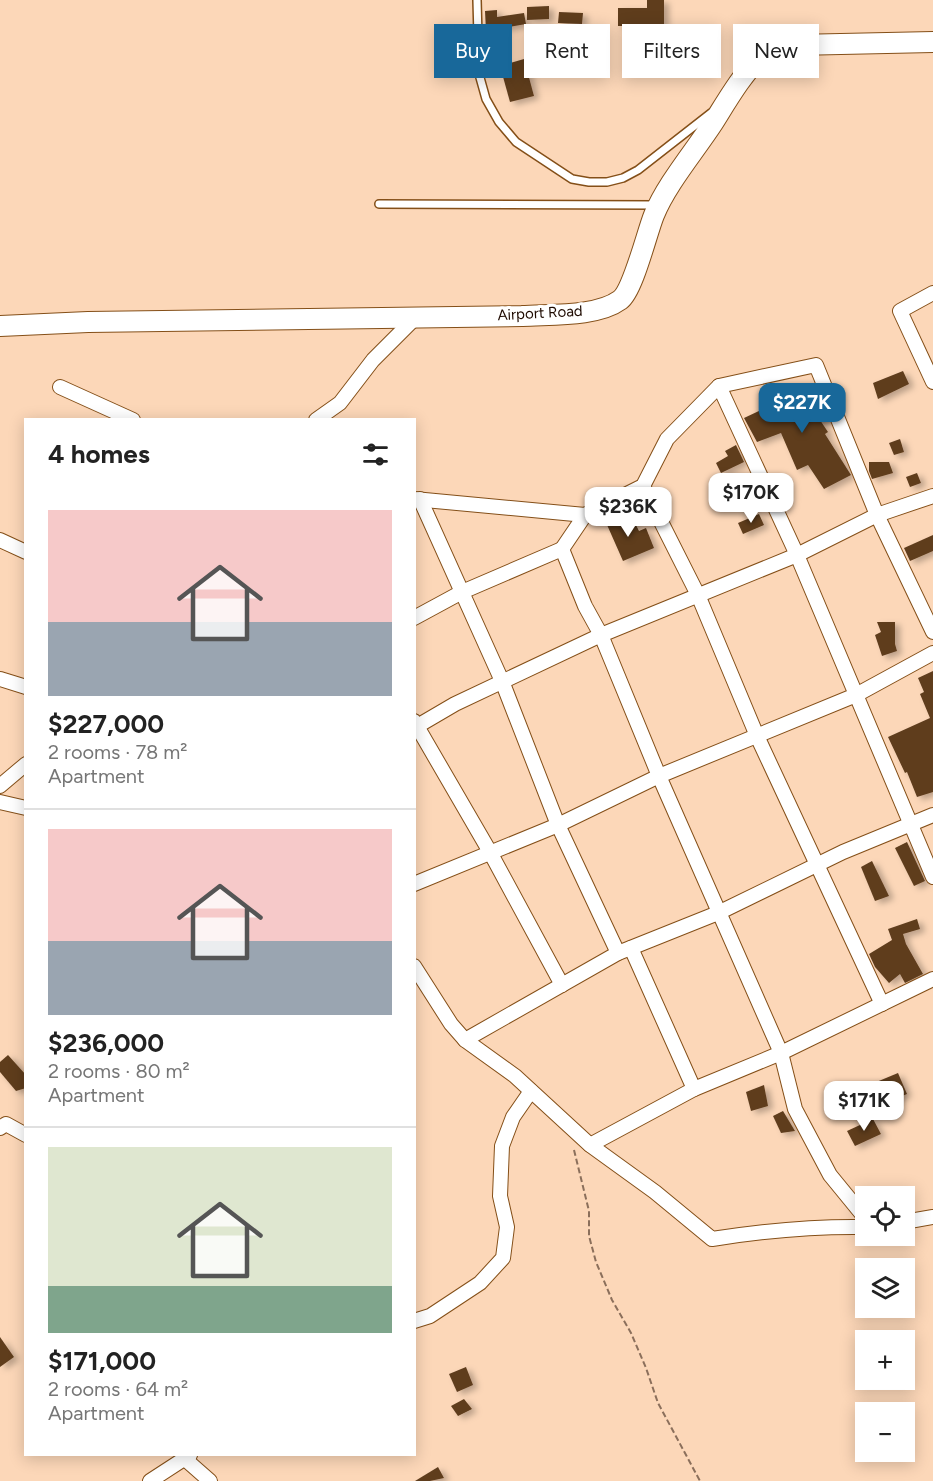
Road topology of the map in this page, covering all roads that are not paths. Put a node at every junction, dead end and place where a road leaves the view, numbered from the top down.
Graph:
1 (477, 0) edge
2 (933, 42) edge
3 (726, 102) junction
4 (379, 204) dead end
5 (658, 206) junction
6 (933, 293) edge
7 (417, 316) junction
8 (0, 326) edge
9 (933, 382) edge
10 (719, 386) junction
11 (60, 387) dead end
12 (129, 418) edge
13 (319, 418) edge
14 (644, 486) junction
15 (933, 496) edge
16 (417, 499) edge
17 (585, 515) junction
18 (877, 515) junction
19 (0, 540) edge
20 (562, 549) junction
21 (24, 551) edge
22 (797, 555) junction
23 (462, 592) junction
24 (698, 595) junction
25 (416, 617) edge
26 (933, 632) edge
27 (601, 635) junction
28 (933, 653) edge
29 (0, 679) edge
30 (502, 681) junction
31 (24, 686) edge
32 (856, 694) junction
33 (416, 724) edge
34 (416, 727) edge
35 (757, 736) junction
36 (24, 766) edge
37 (659, 776) junction
38 (0, 786) edge
39 (0, 802) edge
40 (24, 808) edge
41 (933, 815) edge
42 (558, 825) junction
43 (911, 825) junction
44 (490, 852) junction
45 (818, 865) junction
46 (933, 877) edge
47 (416, 883) edge
48 (718, 913) junction
49 (632, 948) junction
50 (618, 953) junction
51 (416, 969) edge
52 (933, 979) edge
53 (562, 985) junction
54 (882, 1004) junction
55 (465, 1040) junction
56 (782, 1053) junction
57 (694, 1089) junction
58 (531, 1091) junction
59 (0, 1128) edge
60 (24, 1134) edge
61 (590, 1145) junction
62 (855, 1205) edge
63 (933, 1217) edge
64 (915, 1220) edge
65 (855, 1227) edge
66 (416, 1321) edge
67 (188, 1457) edge
68 (150, 1481) edge
69 (210, 1481) edge

1 - 3 lane
2 - 3 street, Airport Road
3 - 5 street, Airport Road
4 - 5 lane
5 - 7 street, Airport Road
6 - 9 street
7 - 8 street, Airport Road
7 - 13 street
10 - 14 street
10 - 18 street
10 - 22 street
11 - 12 street
14 - 17 street
14 - 24 street
15 - 18 street
16 - 17 street
16 - 23 street
17 - 20 street
18 - 22 street
18 - 26 street
19 - 21 street
20 - 23 street
20 - 27 street
22 - 24 street
22 - 32 street
23 - 25 street
23 - 30 street
24 - 27 street
24 - 35 street
27 - 30 street
27 - 37 street
28 - 32 street
29 - 31 street
30 - 33 street
30 - 42 street
32 - 35 street
32 - 43 street
34 - 44 street
35 - 37 street
35 - 45 street
36 - 38 street
37 - 42 street
37 - 48 street
39 - 40 street
41 - 43 street
42 - 44 street
42 - 50 street
43 - 45 street
43 - 46 street
44 - 47 street
44 - 53 street
45 - 48 street
45 - 54 street
48 - 49 street
48 - 56 street
49 - 50 street
49 - 57 street
50 - 53 street
51 - 55 street
52 - 54 street
53 - 55 street
54 - 56 street
55 - 58 street
56 - 57 street
56 - 62 street
57 - 61 street
58 - 61 street
58 - 66 street
59 - 60 street
61 - 65 street
63 - 64 street
67 - 68 street
67 - 69 street

